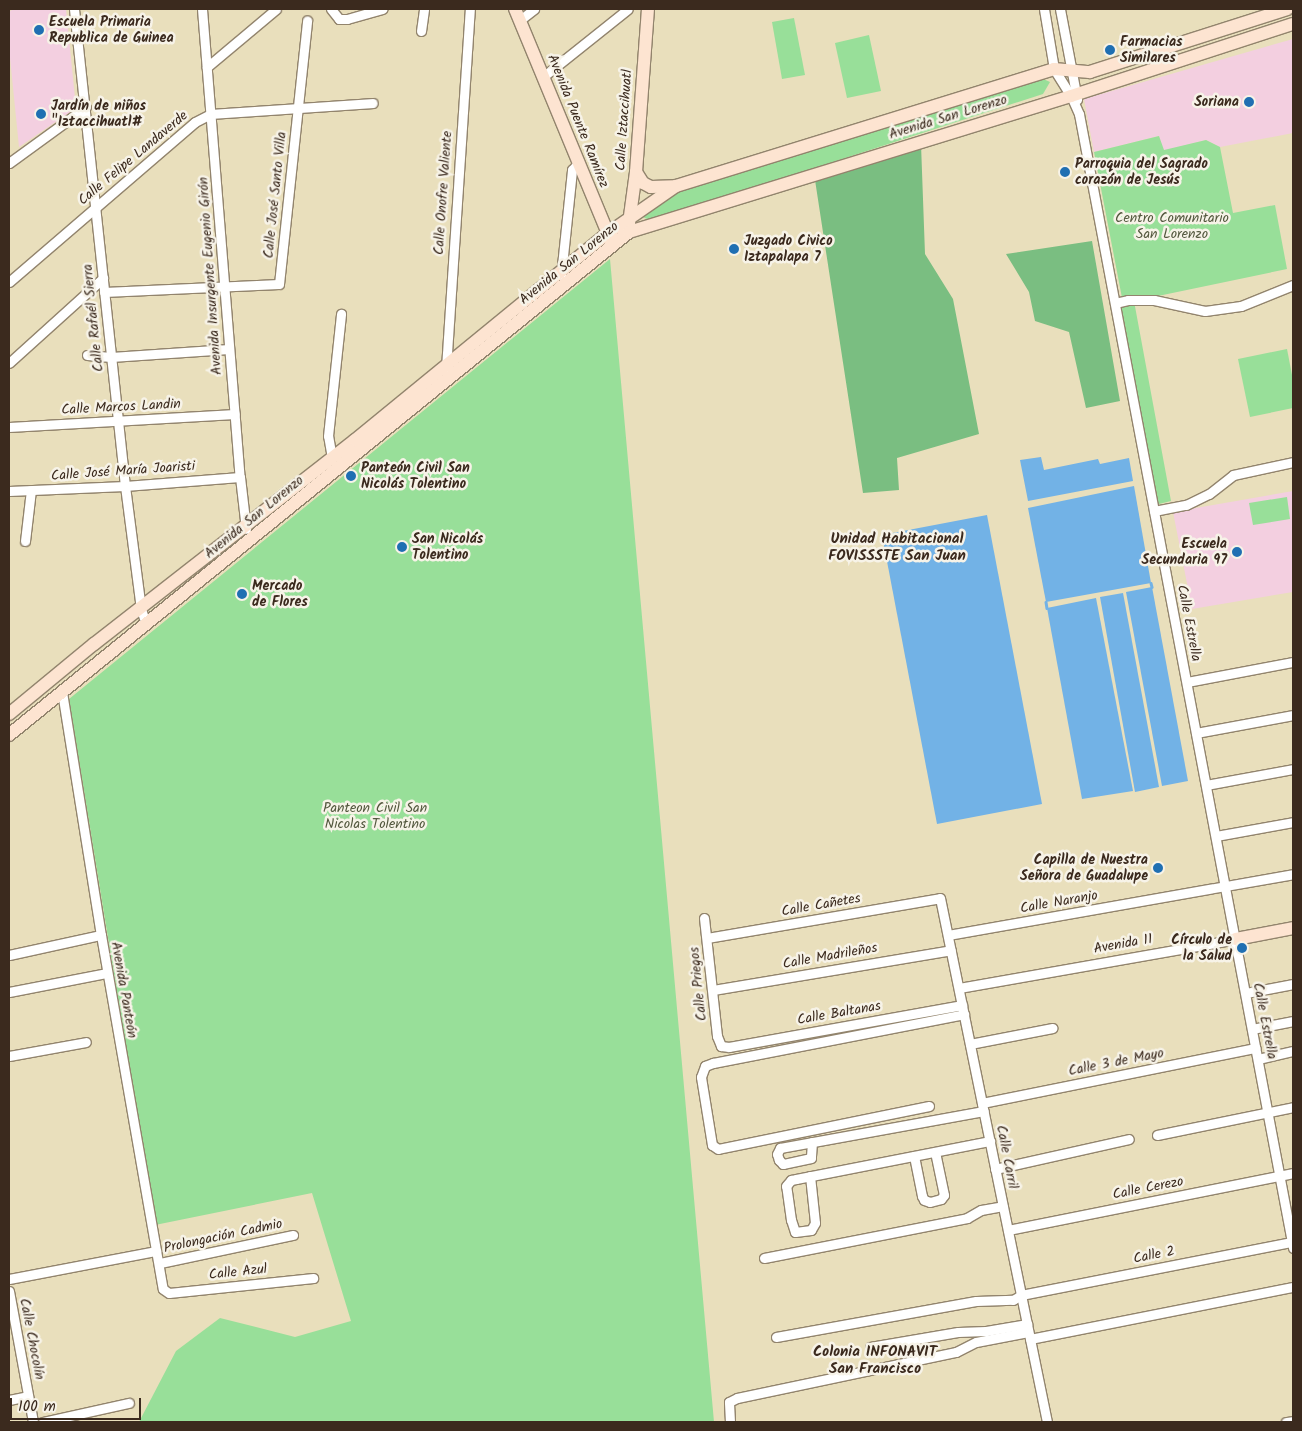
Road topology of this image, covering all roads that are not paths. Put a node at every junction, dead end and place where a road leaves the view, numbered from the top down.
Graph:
1 (74, 9) edge
2 (202, 9) edge
3 (276, 9) edge
4 (331, 9) edge
5 (384, 9) edge
6 (424, 9) edge
7 (470, 9) edge
8 (534, 9) edge
9 (628, 9) edge
10 (648, 9) edge
11 (1044, 9) edge
12 (1060, 9) edge
13 (1287, 9) edge
14 (518, 14) edge
15 (307, 20) dead end
16 (1293, 24) edge
17 (421, 32) dead end
18 (207, 67) junction
19 (1054, 69) junction
20 (1072, 72) junction
21 (544, 76) junction
22 (1074, 95) junction
23 (374, 103) dead end
24 (86, 107) junction
25 (298, 109) junction
26 (211, 114) junction
27 (579, 162) junction
28 (9, 163) edge
29 (636, 172) junction
30 (676, 186) junction
31 (96, 207) junction
32 (629, 226) junction
33 (610, 240) junction
34 (103, 278) junction
35 (564, 278) junction
36 (9, 282) edge
37 (1293, 285) edge
38 (225, 286) junction
39 (104, 292) junction
40 (1115, 303) junction
41 (341, 314) dead end
42 (229, 349) junction
43 (86, 354) dead end
44 (111, 357) junction
45 (9, 363) edge
46 (449, 371) junction
47 (235, 414) junction
48 (119, 421) junction
49 (9, 427) edge
50 (332, 458) junction
51 (1293, 462) edge
52 (240, 477) junction
53 (126, 486) junction
54 (31, 490) junction
55 (9, 491) edge
56 (1154, 511) junction
57 (244, 526) junction
58 (253, 537) junction
59 (26, 541) dead end
60 (141, 609) junction
61 (146, 624) junction
62 (1293, 662) edge
63 (1187, 682) junction
64 (62, 692) junction
65 (9, 714) edge
66 (1293, 715) edge
67 (1196, 734) junction
68 (9, 735) edge
69 (1293, 769) edge
70 (1206, 785) junction
71 (1293, 822) edge
72 (1216, 836) junction
73 (1293, 874) edge
74 (1226, 887) junction
75 (940, 898) joint
76 (704, 918) dead end
77 (1293, 928) edge
78 (101, 934) junction
79 (948, 935) junction
80 (707, 938) junction
81 (1236, 939) junction
82 (951, 950) junction
83 (9, 955) edge
84 (107, 973) junction
85 (1293, 984) edge
86 (958, 988) junction
87 (713, 990) junction
88 (9, 992) edge
89 (1246, 993) junction
90 (963, 1009) junction
91 (1293, 1021) edge
92 (1052, 1028) dead end
93 (1252, 1029) junction
94 (86, 1042) dead end
95 (970, 1044) junction
96 (721, 1046) joint
97 (1256, 1048) junction
98 (1293, 1051) edge
99 (9, 1056) edge
100 (1258, 1059) junction
101 (929, 1106) dead end
102 (983, 1107) junction
103 (1293, 1107) edge
104 (1268, 1112) junction
105 (1157, 1135) dead end
106 (1129, 1139) dead end
107 (990, 1141) junction
108 (812, 1142) dead end
109 (935, 1152) junction
110 (914, 1156) junction
111 (996, 1169) junction
112 (1293, 1172) edge
113 (1280, 1175) junction
114 (810, 1176) junction
115 (1003, 1206) junction
116 (1291, 1220) edge
117 (1008, 1230) junction
118 (293, 1235) dead end
119 (1293, 1245) edge
120 (156, 1251) junction
121 (764, 1258) dead end
122 (160, 1263) junction
123 (313, 1278) dead end
124 (9, 1279) edge
125 (1293, 1288) edge
126 (9, 1290) edge
127 (166, 1292) joint
128 (1021, 1295) junction
129 (1028, 1332) junction
130 (776, 1337) dead end
131 (13, 1340) edge
132 (870, 1347) dead end
133 (28, 1396) junction
134 (9, 1400) edge
135 (129, 1403) dead end
136 (1293, 1421) edge
137 (33, 1422) edge
138 (43, 1422) edge
139 (730, 1422) edge
140 (1047, 1422) edge
141 (1286, 1422) edge

1 - 24 street, Calle Rafaél Sierra
2 - 18 street, Avenida Insurgente Eugenio Girón
3 - 18 street
4 - 5 street
6 - 17 street
7 - 46 street, Calle Onofre Valiente
8 - 14 street
9 - 21 street
10 - 29 main road, Calle Iztaccihuatl
11 - 19 street, Calle Estrella
12 - 20 street, Calle Estrella
13 - 20 main road, Avenida San Lorenzo
14 - 21 main road, Avenida Puente Ramírez
15 - 25 street, Calle José Santo Villa
16 - 22 main road, Avenida San Lorenzo
18 - 26 street, Avenida Insurgente Eugenio Girón
19 - 20 main road, Avenida San Lorenzo
19 - 22 street, Calle Estrella
19 - 30 main road, Avenida San Lorenzo
20 - 22 street, Calle Estrella
21 - 27 main road, Avenida Puente Ramírez
22 - 32 main road, Avenida San Lorenzo
22 - 40 street, Calle Estrella
23 - 25 street, Calle Felipe Landaverde
24 - 28 street
24 - 31 street, Calle Rafaél Sierra
25 - 26 street, Calle Felipe Landaverde
25 - 38 street, Calle José Santo Villa
26 - 31 street, Calle Felipe Landaverde
26 - 38 street, Avenida Insurgente Eugenio Girón
27 - 33 main road, Avenida Puente Ramírez
27 - 35 street
29 - 30 main road
29 - 32 main road, Calle Iztaccihuatl
30 - 32 main road, Avenida San Lorenzo
31 - 34 street, Calle Rafaél Sierra
31 - 36 street, Calle Felipe Landaverde
32 - 33 main road, Avenida San Lorenzo
33 - 35 main road, Avenida San Lorenzo
34 - 39 street, Calle Rafaél Sierra
34 - 45 street
35 - 46 main road, Avenida San Lorenzo
37 - 40 street
38 - 39 street
38 - 42 street, Avenida Insurgente Eugenio Girón
39 - 44 street, Calle Rafaél Sierra
40 - 56 street, Calle Estrella
41 - 50 street
42 - 44 street
42 - 47 street, Avenida Insurgente Eugenio Girón
43 - 44 street
44 - 48 street, Calle Rafaél Sierra
46 - 50 main road, Avenida San Lorenzo
46 - 58 main road, Avenida San Lorenzo
47 - 48 street, Calle Marcos Landin
47 - 52 street, Avenida Insurgente Eugenio Girón
48 - 49 street, Calle Marcos Landin
48 - 53 street, Calle Rafaél Sierra
50 - 57 main road, Avenida San Lorenzo
51 - 56 street
52 - 53 street, Calle José María Joaristi
52 - 57 street, Avenida Insurgente Eugenio Girón
53 - 54 street, Calle José María Joaristi
53 - 60 street, Calle Rafaél Sierra
54 - 55 street, Calle José María Joaristi
54 - 59 street
56 - 63 street, Calle Estrella
57 - 58 street
57 - 60 main road, Avenida San Lorenzo
58 - 61 main road, Avenida San Lorenzo
60 - 61 street, Calle Rafaél Sierra
60 - 65 main road, Avenida San Lorenzo
61 - 64 main road, Avenida San Lorenzo
62 - 63 street
63 - 67 street, Calle Estrella
64 - 68 main road, Avenida San Lorenzo
64 - 78 street, Avenida Panteón
66 - 67 street
67 - 70 street, Calle Estrella
69 - 70 street
70 - 72 street, Calle Estrella
71 - 72 street
72 - 74 street, Calle Estrella
73 - 74 street, Calle Naranjo
74 - 79 street, Calle Naranjo
74 - 81 street, Calle Estrella
75 - 79 street, Calle Carril
75 - 80 street, Calle Cañetes
76 - 80 street, Calle Priegos
77 - 81 main road, Avenida 11
78 - 83 street
78 - 84 street, Avenida Panteón
79 - 82 street, Calle Carril
80 - 87 street, Calle Priegos
81 - 86 street, Avenida 11
81 - 89 street, Calle Estrella
82 - 86 street, Calle Carril
82 - 87 street, Calle Madrileños
84 - 88 street
84 - 120 street, Avenida Panteón
85 - 89 street
86 - 90 street, Calle Carril
87 - 96 street, Calle Priegos
89 - 93 street, Calle Estrella
90 - 95 street, Calle Carril
90 - 96 street, Calle Baltanas
90 - 101 street
91 - 93 street
92 - 95 street
93 - 97 street, Calle Estrella
94 - 99 street
95 - 102 street, Calle Carril
97 - 100 street, Calle Estrella
97 - 102 street, Calle 3 de Mayo
98 - 100 street
100 - 104 street, Calle Estrella
102 - 107 street, Calle Carril
102 - 108 street, Calle 3 de Mayo
103 - 104 street
104 - 105 street
104 - 113 street, Calle Estrella
106 - 111 street
107 - 109 street
107 - 111 street, Calle Carril
109 - 110 street
109 - 110 street
110 - 114 street
111 - 115 street, Calle Carril
112 - 113 street, Calle Cerezo
113 - 116 street, Calle Estrella
113 - 117 street, Calle Cerezo
114 - 114 street
115 - 117 street, Calle Carril
115 - 121 street
116 - 119 street, Calle Estrella
117 - 128 street, Calle Carril
118 - 122 street, Prolongación Cadmio
119 - 128 street, Calle 2
120 - 122 street, Avenida Panteón
120 - 124 street, Prolongación Cadmio
122 - 127 street, Avenida Panteón
123 - 127 street, Calle Azul
125 - 129 street
126 - 131 street, Calle Chocolín
128 - 129 street, Calle Carril
128 - 130 street, Calle 2
129 - 132 street
129 - 139 street
129 - 140 street, Calle Carril
131 - 133 street, Calle Chocolín
133 - 134 street
133 - 137 street, Calle Chocolín
135 - 138 street
136 - 141 street

